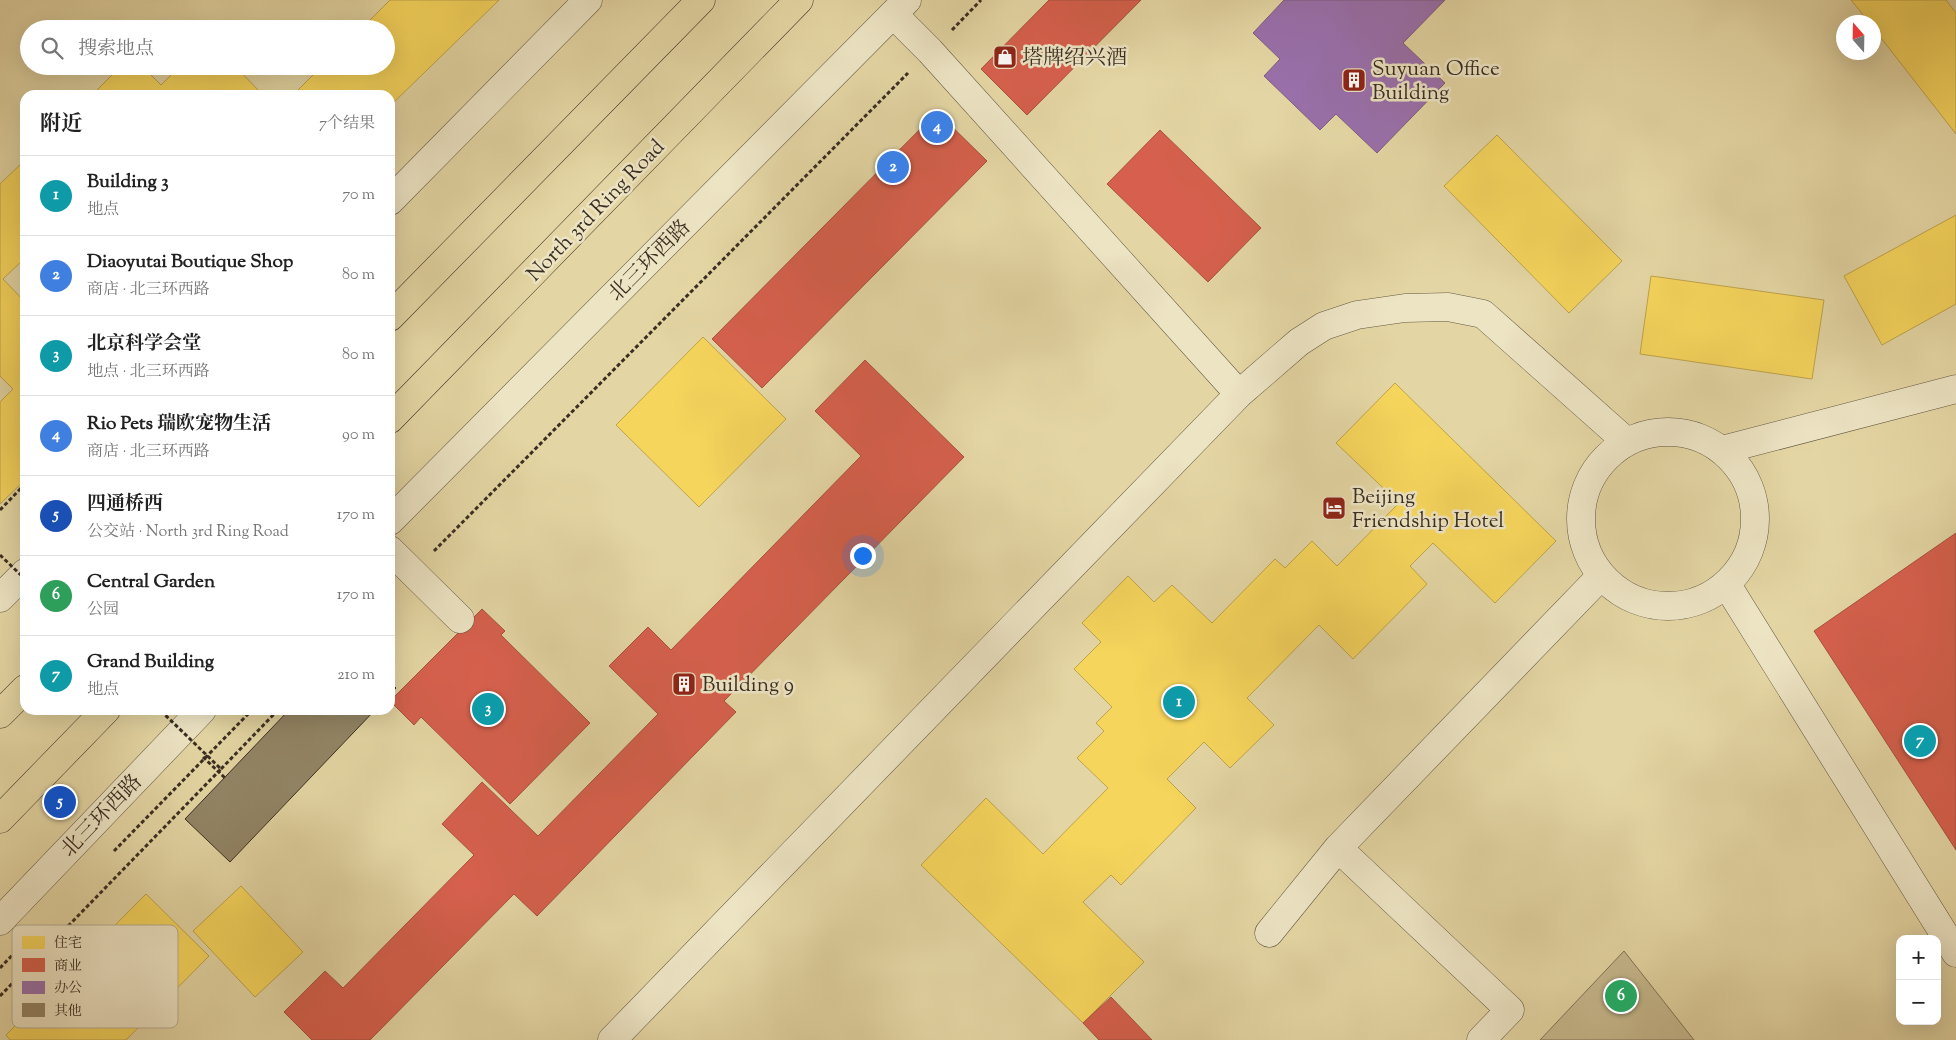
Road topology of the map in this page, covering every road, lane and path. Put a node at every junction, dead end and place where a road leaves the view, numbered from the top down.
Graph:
1 (588, 0) edge
2 (701, 0) edge
3 (799, 0) edge
4 (981, 0) edge
5 (900, 7) edge
6 (930, 52) junction
7 (395, 196) edge
8 (395, 312) edge
9 (1956, 390) edge
10 (1239, 394) junction
11 (395, 415) edge
12 (1627, 442) junction
13 (1722, 450) junction
14 (20, 489) edge
15 (0, 510) edge
16 (395, 516) edge
17 (0, 555) edge
18 (395, 555) edge
19 (20, 574) edge
20 (412, 574) junction
21 (1601, 576) junction
22 (20, 577) edge
23 (1727, 585) junction
24 (0, 598) edge
25 (460, 619) dead end
26 (20, 694) edge
27 (0, 714) edge
28 (101, 715) edge
29 (165, 715) edge
30 (197, 715) edge
31 (247, 715) edge
32 (273, 715) edge
33 (221, 769) junction
34 (0, 819) edge
35 (1338, 848) junction
36 (109, 856) dead end
37 (0, 921) edge
38 (69, 925) edge
39 (1268, 933) dead end
40 (1956, 953) edge
41 (12, 956) edge
42 (0, 968) edge
43 (12, 984) edge
44 (0, 996) edge
45 (612, 1040) edge
46 (1481, 1040) edge

1 - 7 street
2 - 8 highway
3 - 11 highway, North 3rd Ring Road
4 - 6 path
5 - 6 street
5 - 16 street, 北三环西路
6 - 10 street
6 - 20 path
9 - 13 street
10 - 12 street
10 - 45 street
12 - 13 street
12 - 21 street
13 - 23 street
14 - 15 path
17 - 19 path, bridge
18 - 20 street
20 - 25 street
21 - 23 street
21 - 35 street
22 - 24 street
23 - 40 street
26 - 27 highway
28 - 34 highway
29 - 33 path, bridge
30 - 37 street, 北三环西路
31 - 36 path
32 - 33 path
33 - 38 path, bridge
35 - 39 street
35 - 46 street
41 - 42 path
43 - 44 path, bridge

